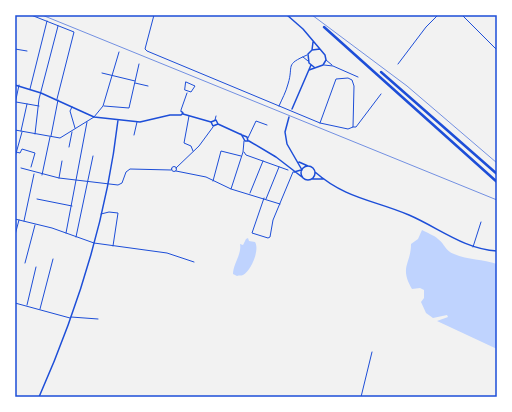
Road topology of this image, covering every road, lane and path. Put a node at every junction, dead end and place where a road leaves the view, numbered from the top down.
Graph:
1 (31, 15) edge
2 (154, 15) edge
3 (287, 15) edge
4 (438, 15) edge
5 (462, 15) edge
6 (47, 21) junction
7 (58, 26) junction
8 (324, 27) dead end
9 (314, 42) junction
10 (15, 49) edge
11 (320, 49) junction
12 (312, 50) junction
13 (497, 50) edge
14 (27, 51) dead end
15 (119, 52) dead end
16 (308, 54) junction
17 (302, 57) junction
18 (326, 60) junction
19 (308, 61) junction
20 (139, 64) dead end
21 (398, 64) dead end
22 (311, 65) junction
23 (323, 65) junction
24 (333, 66) junction
25 (314, 67) junction
26 (309, 70) junction
27 (381, 72) dead end
28 (102, 73) dead end
29 (112, 76) junction
30 (358, 77) dead end
31 (135, 82) junction
32 (15, 85) edge
33 (19, 85) junction
34 (148, 86) dead end
35 (30, 89) junction
36 (187, 92) junction
37 (41, 93) junction
38 (380, 94) dead end
39 (57, 100) junction
40 (16, 102) edge
41 (15, 104) edge
42 (27, 104) junction
43 (39, 106) junction
44 (103, 106) junction
45 (279, 106) junction
46 (72, 107) junction
47 (292, 109) dead end
48 (181, 111) junction
49 (179, 114) junction
50 (183, 114) junction
51 (190, 116) junction
52 (216, 116) dead end
53 (94, 117) junction
54 (289, 117) dead end
55 (118, 120) junction
56 (215, 120) junction
57 (87, 121) junction
58 (137, 122) junction
59 (211, 122) junction
60 (320, 123) junction
61 (218, 124) junction
62 (268, 125) dead end
63 (213, 126) junction
64 (353, 127) junction
65 (76, 129) junction
66 (15, 130) edge
67 (72, 131) junction
68 (22, 132) junction
69 (35, 134) junction
70 (134, 135) dead end
71 (50, 137) junction
72 (246, 140) junction
73 (69, 147) dead end
74 (18, 148) junction
75 (22, 149) junction
76 (36, 150) dead end
77 (16, 152) junction
78 (193, 152) junction
79 (243, 152) junction
80 (35, 153) junction
81 (93, 156) dead end
82 (242, 156) junction
83 (15, 157) edge
84 (264, 160) junction
85 (62, 161) dead end
86 (298, 162) junction
87 (280, 166) junction
88 (308, 166) junction
89 (31, 167) dead end
90 (21, 168) dead end
91 (176, 168) junction
92 (171, 170) junction
93 (288, 170) dead end
94 (302, 170) junction
95 (176, 171) junction
96 (293, 172) junction
97 (315, 172) junction
98 (34, 173) junction
99 (497, 174) edge
100 (42, 175) junction
101 (302, 177) junction
102 (59, 178) junction
103 (312, 179) junction
104 (324, 179) junction
105 (77, 180) junction
106 (213, 180) junction
107 (88, 181) junction
108 (497, 182) edge
109 (108, 183) junction
110 (231, 188) junction
111 (250, 194) junction
112 (264, 198) junction
113 (37, 199) dead end
114 (266, 199) junction
115 (280, 204) junction
116 (72, 206) junction
117 (101, 214) junction
118 (15, 219) edge
119 (19, 220) junction
120 (24, 222) junction
121 (481, 222) dead end
122 (35, 225) junction
123 (66, 233) junction
124 (15, 235) edge
125 (76, 238) junction
126 (94, 243) junction
127 (113, 246) junction
128 (473, 247) junction
129 (497, 251) edge
130 (53, 259) dead end
131 (194, 262) dead end
132 (25, 263) dead end
133 (36, 267) dead end
134 (15, 303) edge
135 (26, 306) junction
136 (40, 310) junction
137 (71, 317) junction
138 (98, 319) dead end
139 (372, 352) dead end
140 (40, 396) edge
141 (361, 397) edge

1 - 6 street
2 - 45 street
3 - 9 street
4 - 21 street
5 - 13 street
6 - 7 street
6 - 35 street
7 - 37 street
7 - 39 street
8 - 108 highway
9 - 11 street
9 - 12 street
10 - 14 street
11 - 12 street
11 - 18 street
12 - 16 street
15 - 29 street
16 - 17 street
16 - 19 street
17 - 19 street
17 - 45 street
18 - 23 street
18 - 24 street
19 - 22 street
20 - 31 street
22 - 25 street
22 - 26 street
23 - 24 street
23 - 25 street
24 - 30 street
25 - 26 street
26 - 47 street
27 - 99 highway
28 - 29 street
29 - 31 street
29 - 44 street
31 - 34 street
31 - 44 street
32 - 33 street
33 - 35 street
33 - 40 street
35 - 37 street
36 - 36 street
36 - 48 street
37 - 39 street
37 - 43 street
38 - 64 street
39 - 46 street
39 - 71 street
40 - 41 street
40 - 42 street
42 - 43 street
42 - 68 street
43 - 69 street
44 - 53 street
45 - 60 street
46 - 53 street
46 - 65 street
48 - 49 street
48 - 50 street
49 - 50 street
49 - 58 street
50 - 51 street
51 - 59 street
51 - 78 street
52 - 56 street
53 - 55 street
53 - 57 street
54 - 86 street
55 - 58 street
55 - 109 street
56 - 59 street
56 - 61 street
57 - 65 street
57 - 105 street
58 - 70 street
59 - 63 street
60 - 64 street
60 - 64 street
61 - 63 street
61 - 72 street
62 - 72 street
63 - 78 street
65 - 67 street
66 - 68 street
67 - 71 street
67 - 73 street
68 - 69 street
68 - 74 street
69 - 71 street
71 - 100 street
72 - 79 street
72 - 96 street
74 - 75 street
74 - 77 street
75 - 77 street
75 - 80 street
76 - 80 street
77 - 83 street
78 - 91 street
79 - 82 street
79 - 84 street
80 - 89 street
81 - 107 street
82 - 106 street
82 - 110 street
84 - 87 street
84 - 111 street
85 - 102 street
86 - 88 street
86 - 94 street
87 - 93 street
87 - 114 street
88 - 94 street
88 - 97 street
90 - 98 street
91 - 92 street
91 - 95 street
92 - 95 street
92 - 109 street
94 - 96 street
94 - 101 street
95 - 106 street
96 - 101 street
96 - 115 street
97 - 103 street
97 - 104 street
98 - 100 street
98 - 120 street
100 - 102 street
101 - 103 street
102 - 105 street
103 - 104 street
104 - 128 street
105 - 107 street
105 - 116 street
106 - 110 street
107 - 109 street
107 - 125 street
109 - 117 street
110 - 111 street
111 - 112 street
112 - 114 street
112 - 115 street
113 - 116 street
114 - 115 street
116 - 123 street
117 - 126 street
117 - 127 street
118 - 119 street
119 - 120 street
119 - 124 street
120 - 122 street
121 - 128 street
122 - 123 street
122 - 132 street
123 - 125 street
125 - 126 street
126 - 127 street
126 - 137 street
127 - 131 street
128 - 129 street
130 - 136 street
133 - 135 street
134 - 135 street
135 - 136 street
136 - 137 street
137 - 138 street
137 - 140 street
139 - 141 street

